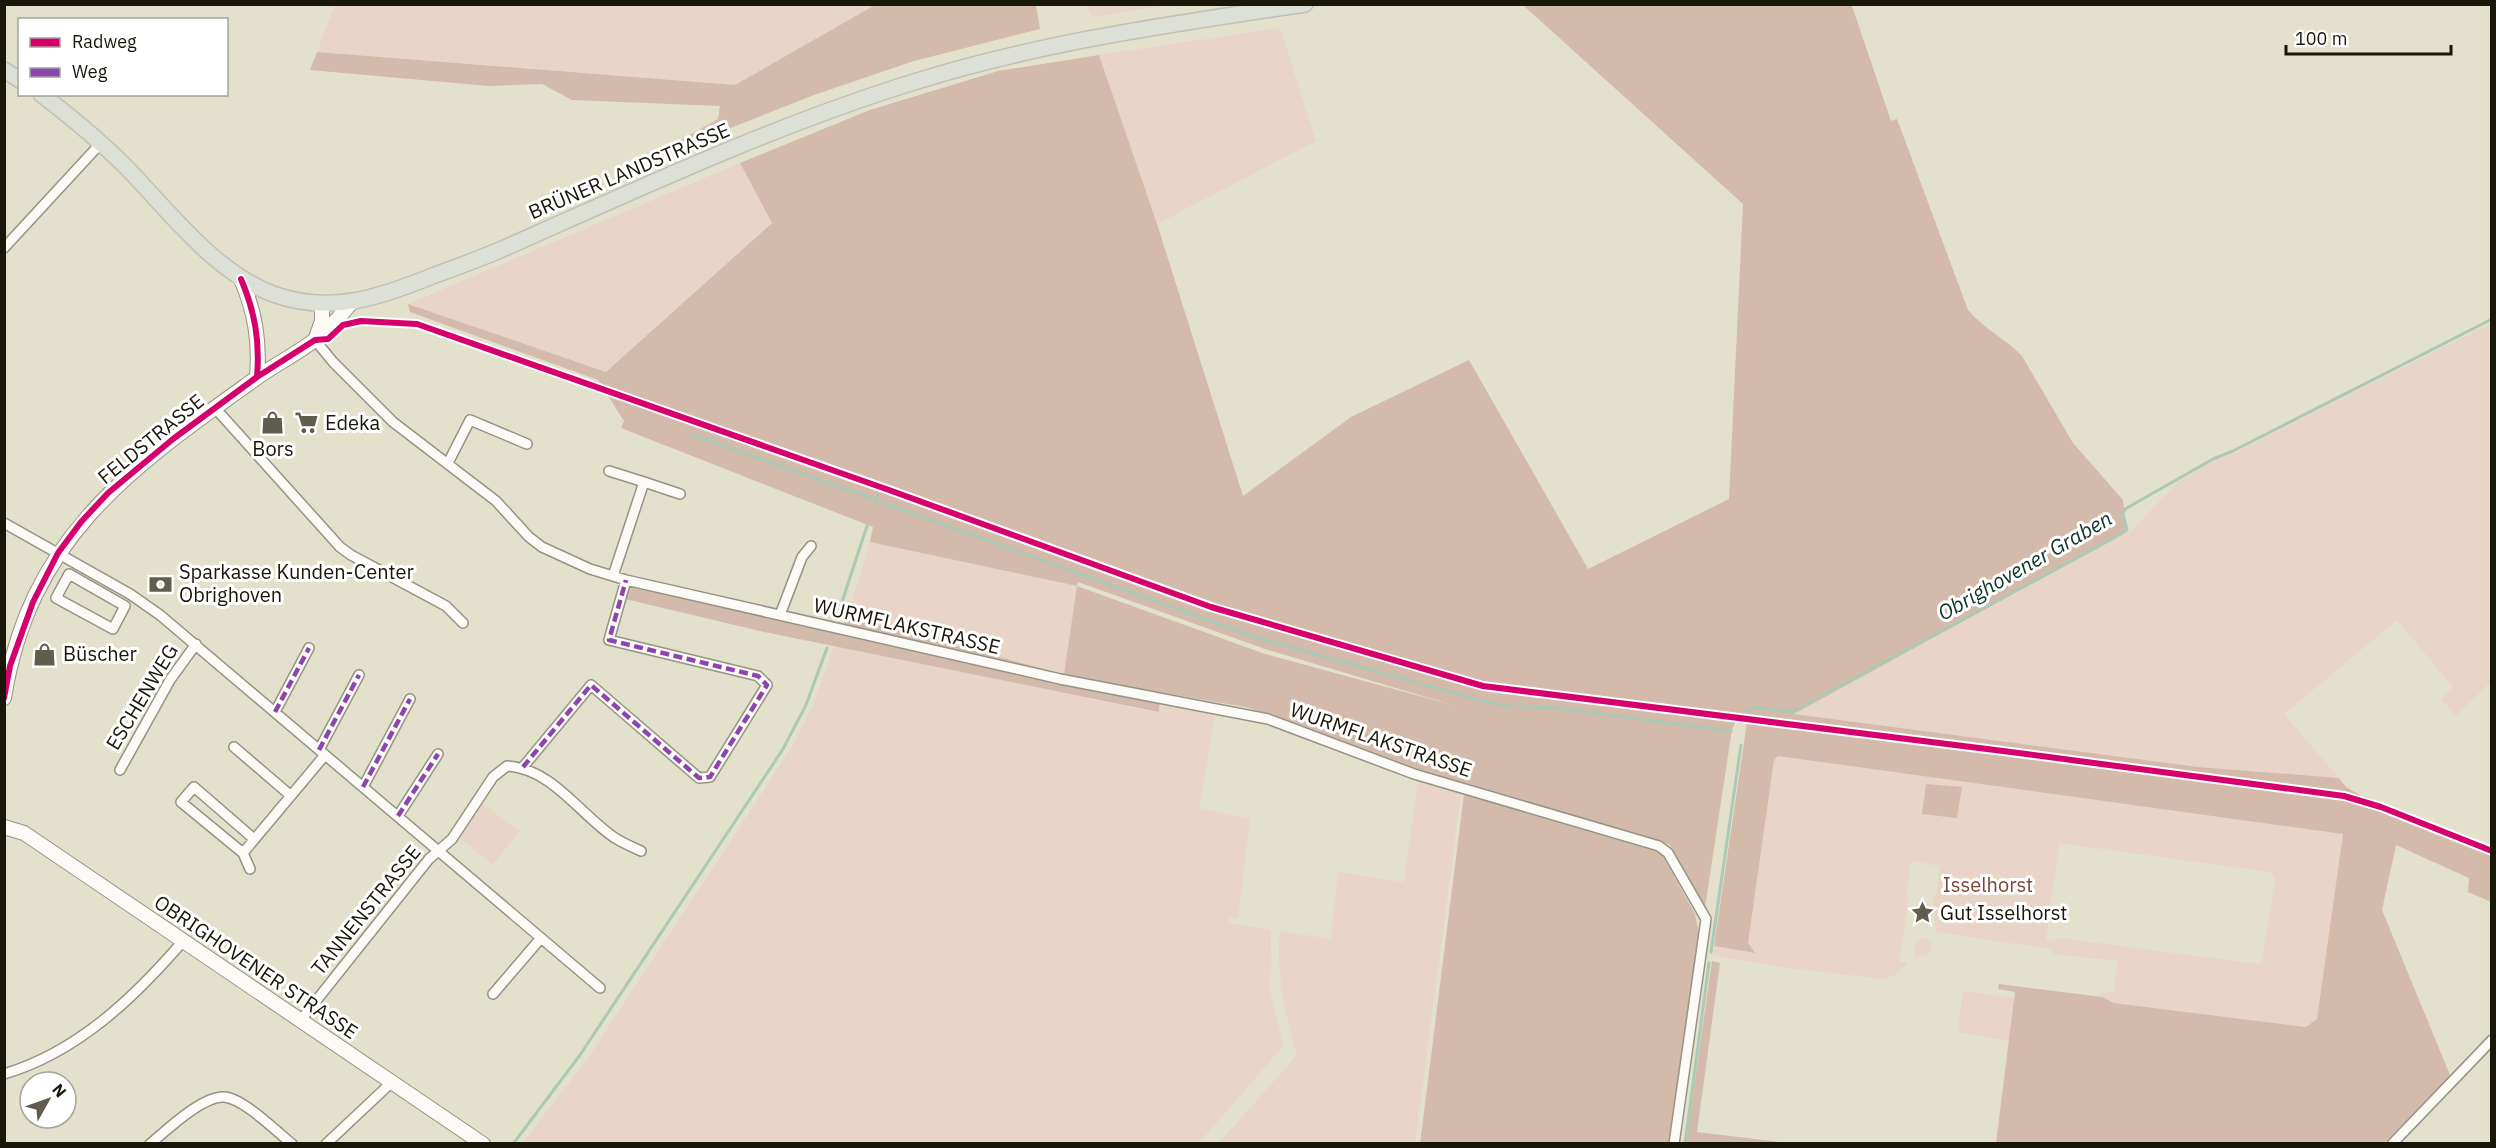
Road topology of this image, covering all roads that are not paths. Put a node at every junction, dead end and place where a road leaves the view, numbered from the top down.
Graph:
1 (1305, 4) edge
2 (4, 70) edge
3 (18, 79) edge
4 (43, 96) edge
5 (101, 143) junction
6 (4, 248) edge
7 (242, 279) junction
8 (351, 303) junction
9 (322, 304) junction
10 (315, 340) junction
11 (257, 377) junction
12 (215, 408) junction
13 (527, 444) dead end
14 (448, 463) junction
15 (609, 471) dead end
16 (644, 482) junction
17 (680, 494) dead end
18 (4, 523) edge
19 (811, 546) dead end
20 (58, 553) junction
21 (69, 574) joint
22 (613, 576) junction
23 (626, 580) junction
24 (780, 615) junction
25 (463, 623) dead end
26 (196, 644) junction
27 (309, 648) dead end
28 (359, 675) dead end
29 (4, 698) edge
30 (410, 699) dead end
31 (275, 712) junction
32 (234, 747) dead end
33 (322, 752) junction
34 (438, 754) dead end
35 (523, 767) junction
36 (120, 770) dead end
37 (363, 787) junction
38 (290, 795) junction
39 (398, 816) junction
40 (4, 826) edge
41 (254, 839) junction
42 (438, 850) junction
43 (641, 851) dead end
44 (243, 853) junction
45 (250, 869) dead end
46 (541, 938) junction
47 (184, 940) junction
48 (600, 988) dead end
49 (493, 994) dead end
50 (300, 1022) junction
51 (2492, 1040) edge
52 (4, 1074) edge
53 (392, 1082) junction
54 (150, 1143) edge
55 (292, 1143) edge
56 (326, 1143) edge
57 (483, 1143) edge
58 (1674, 1143) edge
59 (2392, 1143) edge

1 - 8 main road, BRÜNER LANDSTRASSE
2 - 3 main road
4 - 5 main road, BRÜNER LANDSTRASSE
5 - 6 street
5 - 7 main road, BRÜNER LANDSTRASSE
7 - 9 main road, BRÜNER LANDSTRASSE
7 - 11 street
8 - 9 main road, BRÜNER LANDSTRASSE
8 - 10 street, FELDSTRASSE
9 - 10 street
10 - 11 street, FELDSTRASSE
10 - 14 street, WURMFLAKSTRASSE
11 - 12 street, FELDSTRASSE
12 - 20 street, FELDSTRASSE
12 - 25 street
13 - 14 street
14 - 22 street, WURMFLAKSTRASSE
15 - 16 street
16 - 17 street
16 - 22 street
18 - 20 street, TANNENSTRASSE
19 - 24 street, WURMFLAKSTRASSE
20 - 26 street, TANNENSTRASSE
20 - 29 street, FELDSTRASSE
21 - 21 street
22 - 23 street, WURMFLAKSTRASSE
23 - 24 street, WURMFLAKSTRASSE
23 - 35 street
24 - 58 street, WURMFLAKSTRASSE
26 - 31 street, TANNENSTRASSE
26 - 36 street, ESCHENWEG
27 - 31 street
28 - 33 street
30 - 37 street
31 - 33 street, TANNENSTRASSE
32 - 38 street
33 - 37 street, TANNENSTRASSE
33 - 38 street
34 - 39 street, TANNENSTRASSE
35 - 42 street, TANNENSTRASSE
35 - 43 street
37 - 39 street, TANNENSTRASSE
38 - 41 street
39 - 42 street, TANNENSTRASSE
40 - 47 street, OBRIGHOVENER STRASSE
41 - 44 street
41 - 44 street
42 - 46 street, TANNENSTRASSE
42 - 50 street, TANNENSTRASSE
44 - 45 street
46 - 48 street, TANNENSTRASSE
46 - 49 street
47 - 50 street, OBRIGHOVENER STRASSE
47 - 52 street
50 - 53 street, OBRIGHOVENER STRASSE
51 - 59 street
53 - 56 street
53 - 57 street, OBRIGHOVENER STRASSE
54 - 55 street

